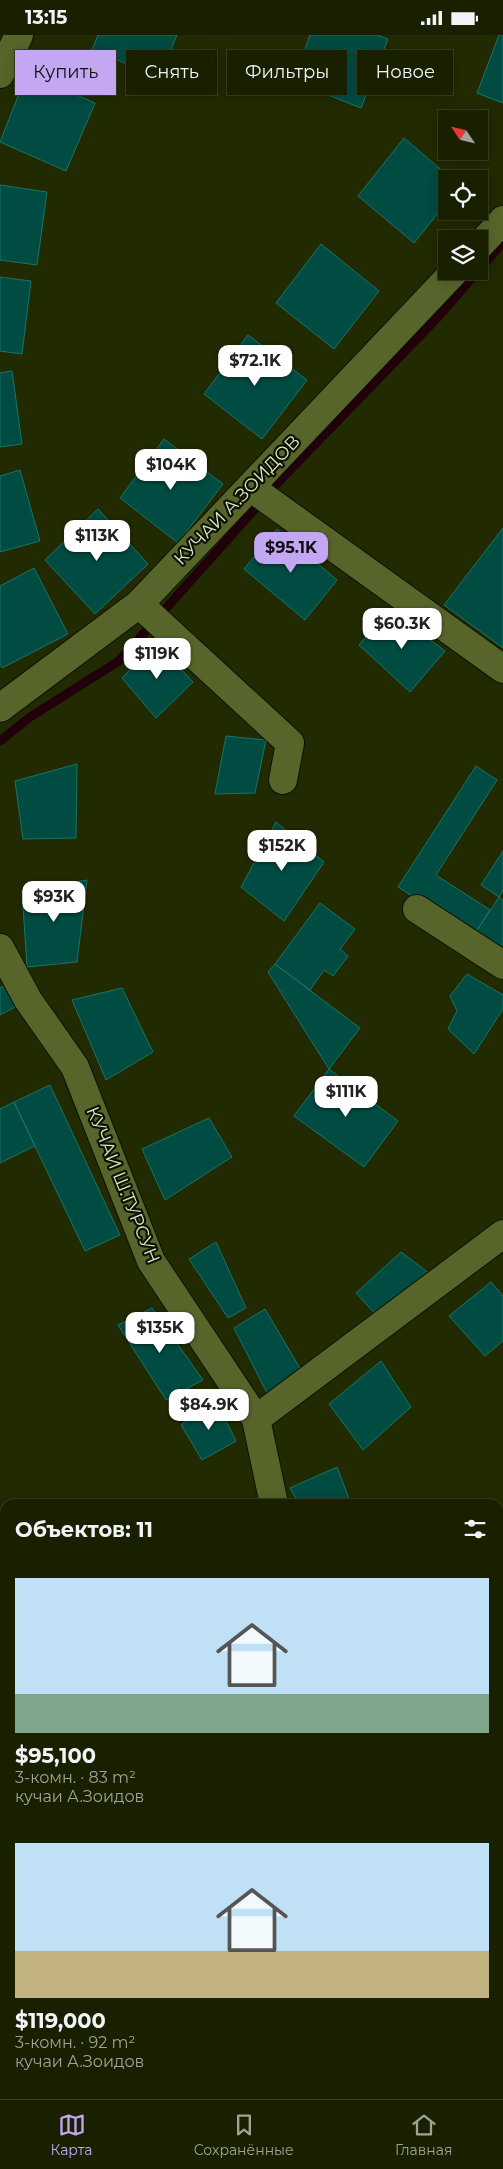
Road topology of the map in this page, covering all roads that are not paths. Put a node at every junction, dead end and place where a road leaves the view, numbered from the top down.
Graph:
1 (19, 35) edge
2 (0, 73) edge
3 (503, 221) edge
4 (488, 237) edge
5 (447, 280) edge
6 (260, 494) junction
7 (139, 604) junction
8 (503, 669) edge
9 (0, 708) edge
10 (283, 780) dead end
11 (417, 909) dead end
12 (0, 949) edge
13 (503, 965) edge
14 (503, 1234) edge
15 (256, 1419) junction
16 (273, 1499) edge

1 - 2 street
3 - 4 street
5 - 6 street, КУЧАИ А.ЗОИДОВ
6 - 7 street, КУЧАИ А.ЗОИДОВ
6 - 8 street
7 - 9 street, КУЧАИ А.ЗОИДОВ
7 - 10 street
11 - 13 street
12 - 15 street, КУЧАИ Ш.ТУРСУН
14 - 15 street
15 - 16 street, КУЧАИ Ш.ТУРСУН

